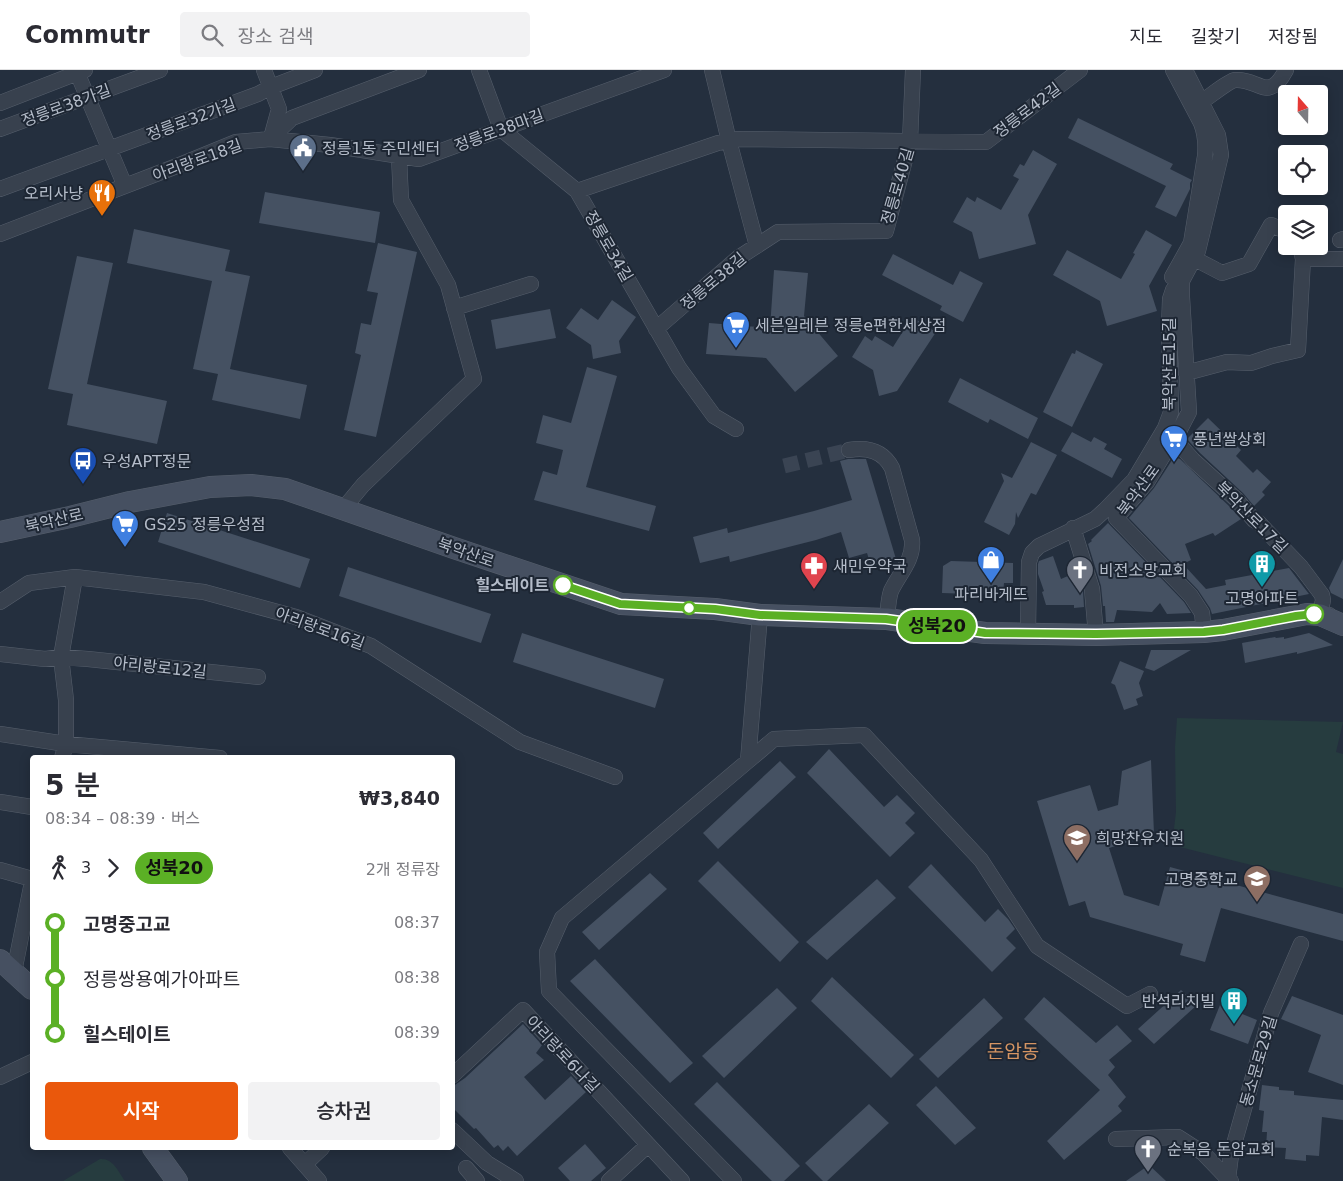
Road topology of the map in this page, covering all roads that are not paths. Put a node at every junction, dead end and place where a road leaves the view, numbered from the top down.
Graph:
1 (160, 70) edge
2 (264, 70) edge
3 (315, 70) edge
4 (419, 70) edge
5 (479, 70) edge
6 (664, 70) edge
7 (712, 70) edge
8 (913, 70) edge
9 (1080, 70) edge
10 (1172, 70) edge
11 (1185, 70) edge
12 (80, 71) edge
13 (1283, 75) edge
14 (271, 87) junction
15 (87, 97) junction
16 (1202, 102) junction
17 (0, 103) edge
18 (0, 129) edge
19 (501, 129) junction
20 (270, 139) junction
21 (729, 141) junction
22 (910, 141) junction
23 (109, 149) junction
24 (399, 156) junction
25 (125, 186) junction
26 (0, 189) edge
27 (578, 191) junction
28 (1278, 228) edge
29 (0, 234) edge
30 (757, 246) junction
31 (1302, 255) edge
32 (1316, 255) edge
33 (1195, 259) junction
34 (1343, 259) edge
35 (1185, 275) junction
36 (531, 284) dead end
37 (454, 308) junction
38 (1169, 328) junction
39 (656, 329) junction
40 (1186, 373) junction
41 (1165, 428) junction
42 (736, 429) dead end
43 (1176, 439) junction
44 (849, 450) tunnel mouth
45 (343, 510) junction
46 (1073, 528) junction
47 (0, 532) edge
48 (75, 577) junction
49 (0, 602) edge
50 (1320, 614) junction
51 (760, 615) junction
52 (1343, 616) edge
53 (886, 619) junction
54 (1343, 625) edge
55 (1204, 632) junction
56 (1028, 634) junction
57 (1096, 634) junction
58 (0, 654) edge
59 (61, 657) junction
60 (258, 678) dead end
61 (0, 734) edge
62 (64, 751) edge
63 (153, 755) edge
64 (748, 761) junction
65 (616, 777) dead end
66 (0, 802) edge
67 (30, 806) edge
68 (0, 870) edge
69 (30, 880) edge
70 (30, 888) edge
71 (1301, 944) dead end
72 (7, 966) edge
73 (30, 987) edge
74 (1150, 994) dead end
75 (30, 1063) edge
76 (455, 1073) edge
77 (0, 1077) edge
78 (455, 1133) edge
79 (1116, 1139) dead end
80 (648, 1145) junction
81 (154, 1150) edge
82 (292, 1150) edge
83 (320, 1150) edge
84 (305, 1164) junction
85 (466, 1168) dead end
86 (1229, 1180) edge
87 (177, 1181) edge
88 (319, 1181) edge
89 (477, 1181) edge
90 (516, 1181) edge
91 (609, 1181) edge
92 (682, 1181) edge
93 (734, 1181) edge

1 - 15 street, 정릉로38가길
2 - 14 street
3 - 14 street
4 - 20 street
5 - 19 street
6 - 19 street, 정릉로38마길
7 - 21 street, 정릉로38길
8 - 22 street, 정릉로40길
9 - 22 street, 정릉로42길
10 - 38 street
11 - 16 street, 북악산로15길
12 - 15 street
12 - 17 street
13 - 16 street
14 - 20 street
14 - 23 street, 정릉로32가길
15 - 18 street, 정릉로38가길
15 - 23 street
16 - 33 street, 북악산로15길
19 - 24 street, 정릉로38마길
19 - 27 street, 정릉로34길
20 - 24 street, 정릉로38마길
20 - 25 street, 아리랑로18길
21 - 22 street
21 - 27 street
21 - 30 street, 정릉로38길
22 - 30 street, 정릉로40길
23 - 25 street
23 - 26 street, 정릉로32가길
24 - 37 street
25 - 29 street, 아리랑로18길
27 - 39 street, 정릉로34길
28 - 33 street
30 - 39 street, 정릉로38길
31 - 40 street, 북악산로15길
32 - 34 street
33 - 35 street, 북악산로15길
35 - 38 street, 북악산로15길
35 - 40 street, 북악산로15길
36 - 37 street
37 - 45 street
38 - 41 street, 북악산로15길
39 - 42 street, 정릉로34길
40 - 43 street, 북악산로15길
41 - 43 street, 북악산로17길
41 - 46 street, 북악산로15길
43 - 50 street, 북악산로17길
43 - 55 street, 북악산로
44 - 53 street
45 - 47 street, 북악산로
45 - 51 street, 북악산로
46 - 56 street, 북악산로15길
46 - 57 street
48 - 49 street, 아리랑로16길
48 - 59 street
48 - 65 street, 아리랑로16길
50 - 52 street
50 - 54 street
50 - 55 street, 북악산로
51 - 53 street, 북악산로
51 - 64 street
53 - 56 street, 북악산로
55 - 57 street, 북악산로
56 - 57 street, 북악산로
58 - 59 street, 아리랑로12길
59 - 60 street, 아리랑로12길
59 - 62 street
61 - 62 street
62 - 63 street
64 - 74 street
64 - 93 street
66 - 67 street
68 - 69 street
70 - 72 street
71 - 86 street, 동소문로29길
72 - 73 street
75 - 77 street
76 - 80 street, 아리랑로6나길
78 - 90 street
79 - 86 street
80 - 91 street
80 - 92 street, 아리랑로6나길
81 - 87 street
82 - 84 street
83 - 84 street
84 - 88 street
85 - 89 street

